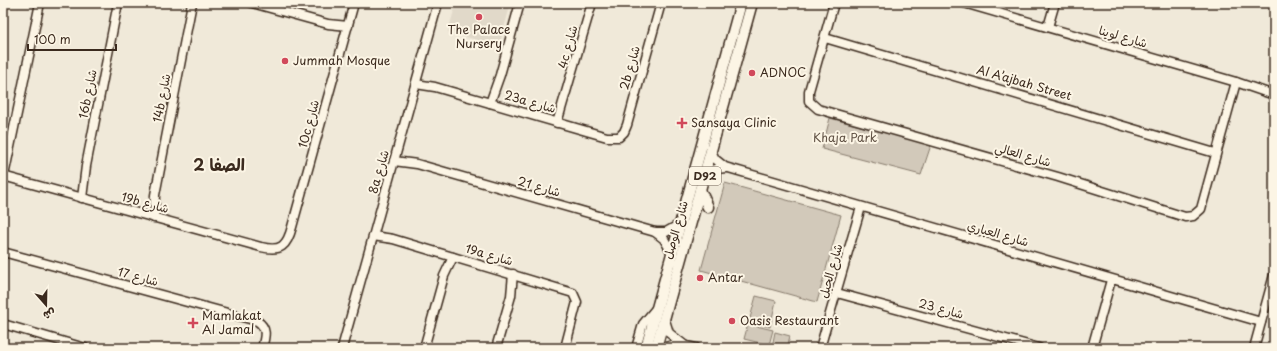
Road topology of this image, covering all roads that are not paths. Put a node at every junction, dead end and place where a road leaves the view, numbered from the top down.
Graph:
1 (40, 3) edge
2 (118, 3) edge
3 (252, 3) edge
4 (354, 3) edge
5 (438, 3) edge
6 (520, 3) edge
7 (592, 3) edge
8 (661, 3) edge
9 (741, 3) edge
10 (752, 3) edge
11 (834, 3) edge
12 (964, 3) edge
13 (1055, 3) edge
14 (192, 4) edge
15 (1048, 27) junction
16 (347, 29) junction
17 (825, 38) junction
18 (416, 82) junction
19 (1236, 82) junction
20 (1274, 95) edge
21 (492, 104) junction
22 (560, 124) junction
23 (619, 137) joint
24 (711, 151) junction
25 (1215, 153) junction
26 (395, 157) junction
27 (729, 168) junction
28 (705, 174) junction
29 (4, 176) edge
30 (700, 190) junction
31 (155, 195) junction
32 (79, 197) junction
33 (708, 207) dead end
34 (861, 207) junction
35 (145, 215) junction
36 (154, 218) junction
37 (680, 224) junction
38 (375, 232) junction
39 (655, 232) junction
40 (281, 248) joint
41 (3, 252) edge
42 (672, 253) junction
43 (449, 256) junction
44 (517, 275) junction
45 (1274, 275) edge
46 (1111, 280) junction
47 (837, 293) junction
48 (658, 306) junction
49 (665, 320) junction
50 (1261, 322) junction
51 (3, 324) edge
52 (684, 344) junction
53 (822, 346) edge
54 (1256, 347) edge
55 (85, 348) edge
56 (262, 348) edge
57 (342, 348) edge
58 (424, 348) edge
59 (496, 348) edge
60 (565, 348) edge
61 (636, 348) edge
62 (646, 348) edge
63 (656, 348) edge
64 (661, 348) edge
65 (696, 348) edge
66 (1039, 348) edge
67 (1092, 348) edge

1 - 29 street
2 - 32 street, 16b شارع
3 - 16 street
4 - 16 street, 10c شارع
5 - 18 street, 8a شارع
6 - 21 street
7 - 22 street, 4c شارع
8 - 23 street, 2b شارع
9 - 37 main road, شارع الوصل / D92
10 - 24 main road, شارع الوصل / D92
11 - 17 street, شارع العالي
12 - 15 street, شارع لوينا
13 - 15 street
14 - 31 street, 14b شارع
15 - 19 street, شارع لوينا
16 - 40 street, 10c شارع
17 - 25 street, Al A’ajbah Street
17 - 25 street, شارع العالي
18 - 21 street, 23a شارع
18 - 26 street, 8a شارع
19 - 20 street, شارع لوينا
19 - 25 street, شارع العالي
21 - 22 street, 23a شارع
22 - 23 street, 23a شارع
24 - 27 street, شارع العباري
24 - 28 main road, شارع الوصل / D92
26 - 38 street, 8a شارع
26 - 39 street, شارع 21
27 - 28 street, شارع العباري
27 - 34 street, شارع العباري
28 - 30 main road, شارع الوصل / D92
29 - 32 street, 19b شارع
30 - 33 main road
30 - 49 main road, شارع الوصل / D92
31 - 35 street, 14b شارع
31 - 36 street, 14b شارع
32 - 35 street, 19b شارع
34 - 46 street, شارع العباري
34 - 47 street, شارع الحبل
35 - 36 street, 19b شارع
36 - 40 street, 19b شارع
37 - 39 street, شارع 21
37 - 42 main road, شارع الوصل / D92
38 - 43 street, 19a شارع
38 - 57 street, 8a شارع
39 - 42 street
41 - 56 street, شارع 17
42 - 48 main road, شارع الوصل / D92
43 - 44 street, 19a شارع
43 - 58 street
44 - 59 street
44 - 60 street, 19a شارع
45 - 50 street
46 - 50 street, شارع العباري
46 - 67 street
47 - 53 street, شارع الحبل
47 - 66 street, شارع 23
48 - 61 street
48 - 62 main road, شارع الوصل / D92
49 - 52 street
49 - 63 main road, شارع الوصل / D92
50 - 54 street
51 - 55 street
52 - 64 street
52 - 65 street

